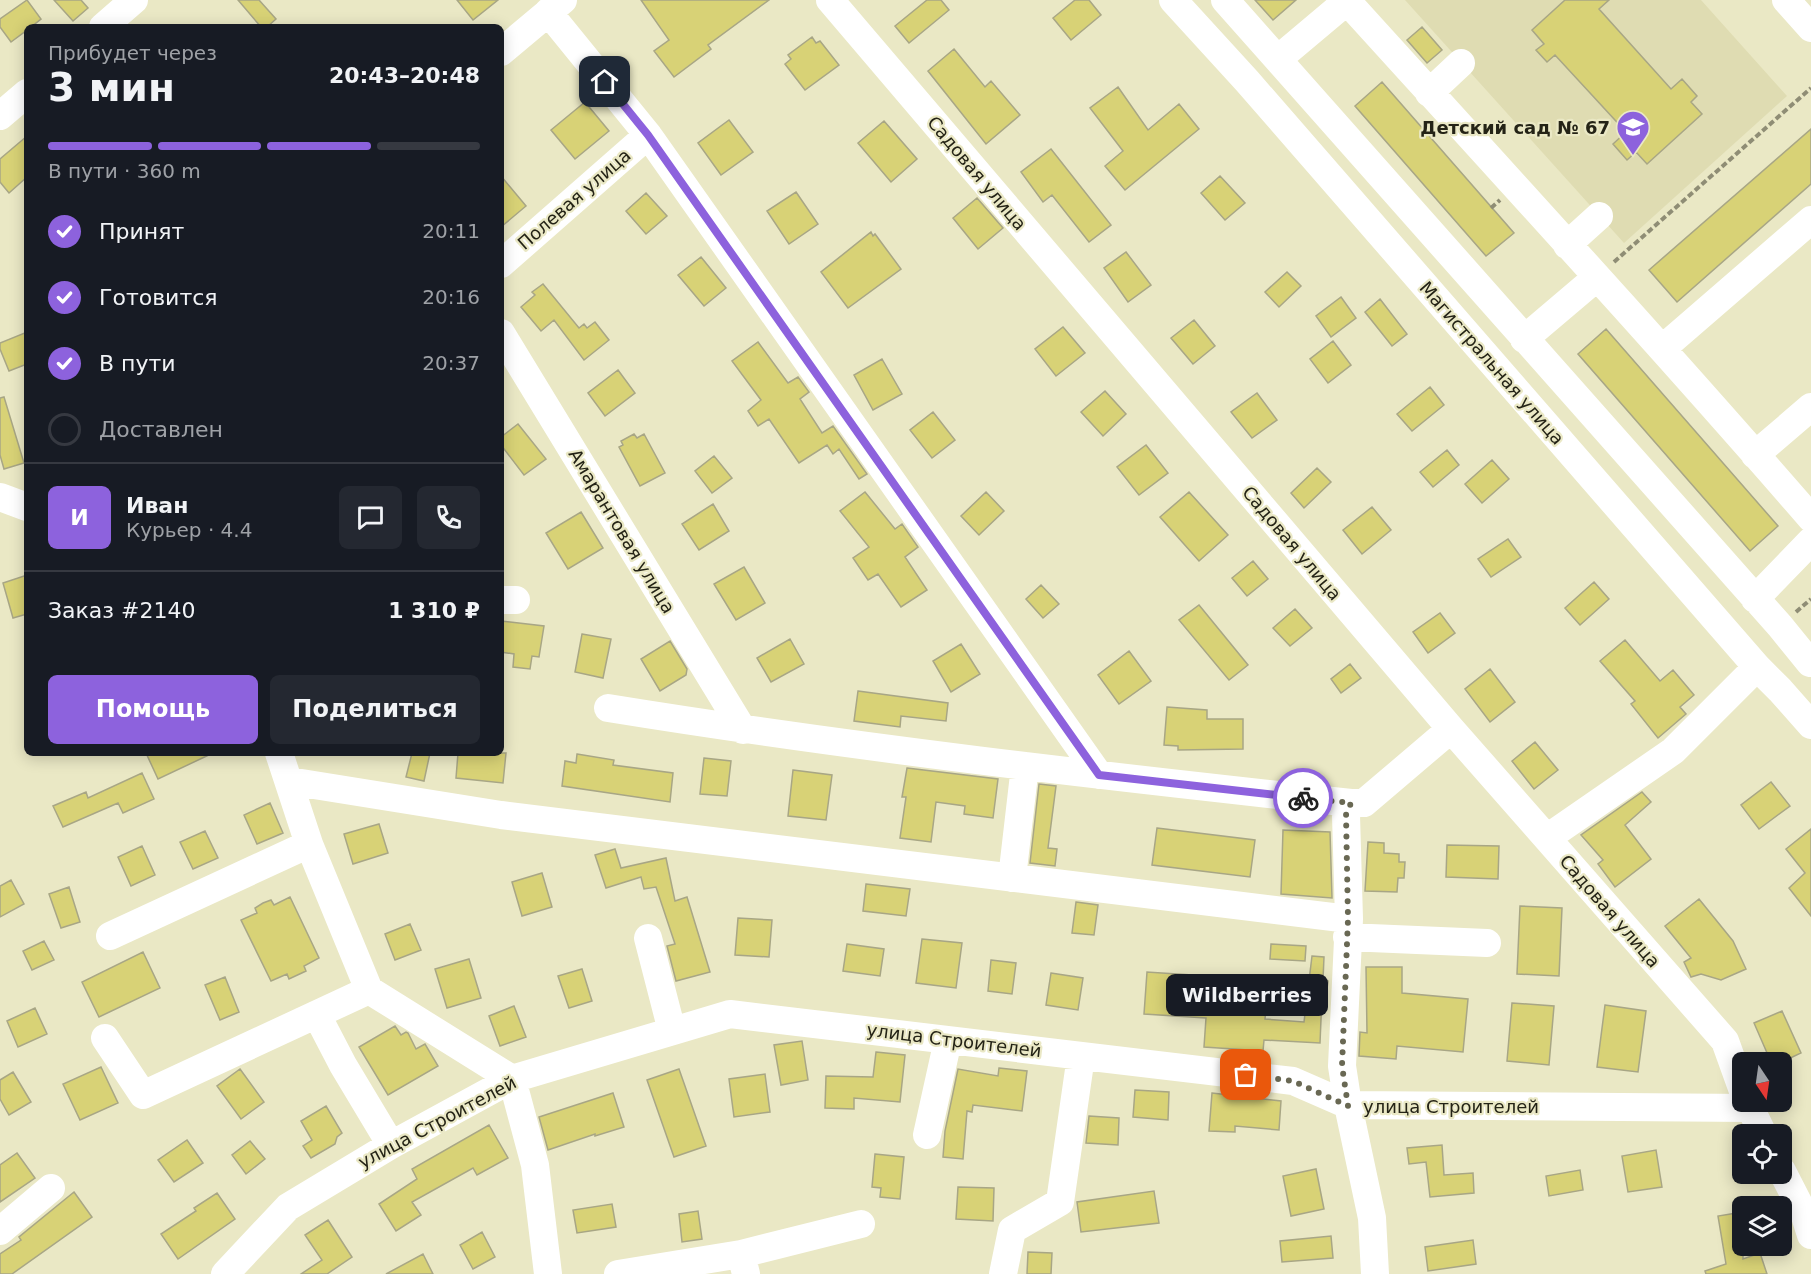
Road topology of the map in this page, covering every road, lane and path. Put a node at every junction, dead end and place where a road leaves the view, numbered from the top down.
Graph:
1 (134, 0) edge
2 (830, 0) edge
3 (1173, 0) edge
4 (1225, 0) edge
5 (1346, 0) edge
6 (1786, 0) edge
7 (556, 6) edge
8 (106, 24) edge
9 (1811, 28) edge
10 (504, 49) edge
11 (1278, 58) junction
12 (1461, 63) dead end
13 (1811, 88) edge
14 (1430, 93) junction
15 (24, 96) edge
16 (0, 116) edge
17 (648, 135) junction
18 (1599, 216) dead end
19 (1811, 220) edge
20 (1567, 245) junction
21 (504, 261) edge
22 (1596, 278) junction
23 (504, 338) edge
24 (1524, 339) junction
25 (1663, 348) junction
26 (1811, 407) edge
27 (1755, 455) junction
28 (0, 497) edge
29 (24, 506) edge
30 (1811, 518) edge
31 (1811, 541) edge
32 (1755, 599) junction
33 (1810, 663) edge
34 (1757, 667) junction
35 (1780, 690) junction
36 (608, 708) dead end
37 (1811, 725) edge
38 (1451, 729) junction
39 (743, 730) junction
40 (280, 756) edge
41 (1025, 766) junction
42 (1099, 775) junction
43 (288, 781) junction
44 (1351, 803) junction
45 (1547, 838) junction
46 (309, 844) junction
47 (1012, 878) junction
48 (1348, 928) junction
49 (110, 936) dead end
50 (648, 938) dead end
51 (1487, 943) dead end
52 (369, 990) junction
53 (316, 1015) junction
54 (672, 1031) junction
55 (105, 1038) dead end
56 (948, 1040) junction
57 (1081, 1056) junction
58 (1732, 1060) edge
59 (512, 1079) junction
60 (1732, 1100) edge
61 (1348, 1106) junction
62 (927, 1135) dead end
63 (391, 1145) junction
64 (1788, 1184) edge
65 (51, 1188) dead end
66 (861, 1224) dead end
67 (0, 1231) edge
68 (1811, 1235) edge
69 (743, 1264) edge
70 (540, 1272) edge
71 (225, 1274) edge
72 (618, 1274) edge
73 (1003, 1274) edge
74 (1375, 1274) edge

1 - 8 street
2 - 38 street, Садовая улица
3 - 34 street, Магистральная улица
4 - 11 street
5 - 11 street
5 - 14 street
6 - 9 street
7 - 10 street
7 - 17 street
11 - 24 street
12 - 14 street
13 - 22 path
14 - 20 street
15 - 16 street
17 - 21 street, Полевая улица
17 - 42 street
18 - 20 street
19 - 25 street
20 - 22 street
22 - 24 street
22 - 25 street
23 - 39 street, Амарантовая улица
24 - 32 street
25 - 27 street
26 - 27 street
27 - 30 street
28 - 29 street
31 - 32 street
32 - 33 street
33 - 35 street
34 - 35 street, Магистральная улица
34 - 45 street
35 - 37 street, Магистральная улица
36 - 39 street
38 - 44 street
38 - 45 street, Садовая улица
39 - 41 street
40 - 43 street
41 - 42 street
41 - 47 street
42 - 44 street
43 - 46 street
43 - 47 street
44 - 48 street
45 - 58 street, Садовая улица
46 - 49 street
46 - 52 street
47 - 48 street
48 - 51 street
48 - 61 street
50 - 54 street
52 - 53 street
52 - 59 street
53 - 55 street
53 - 63 street
54 - 56 street, улица Строителей
54 - 59 street, улица Строителей
56 - 57 street, улица Строителей
56 - 62 street
57 - 61 street, улица Строителей
57 - 73 street
59 - 63 street, улица Строителей
59 - 70 street
60 - 61 street, улица Строителей
61 - 74 street
63 - 71 street, улица Строителей
64 - 68 street
65 - 67 street
66 - 69 street
69 - 72 street

